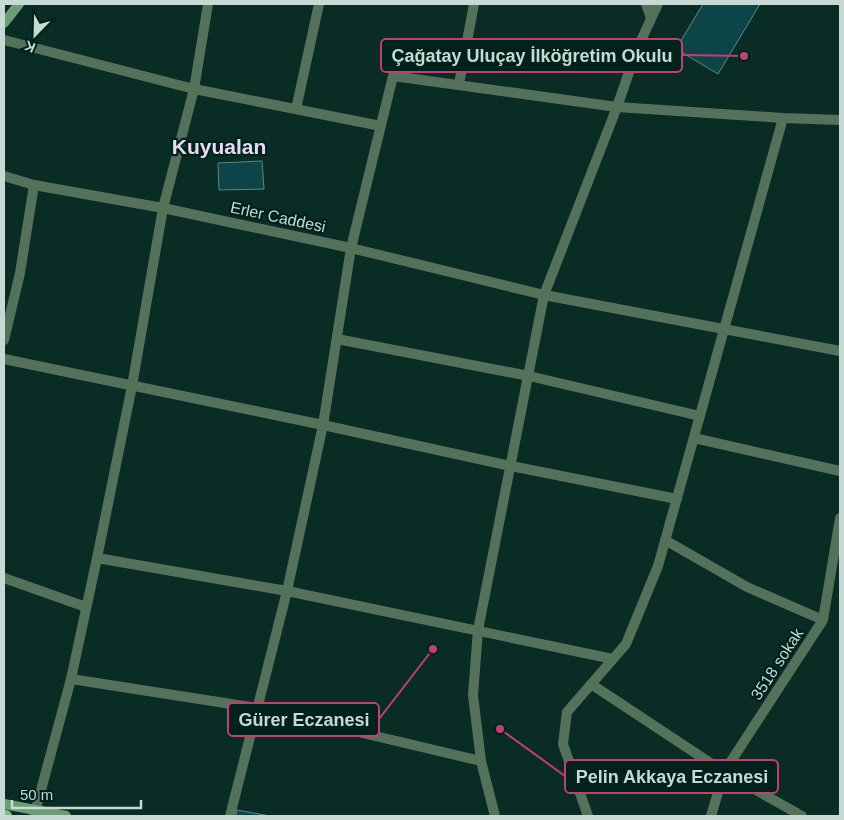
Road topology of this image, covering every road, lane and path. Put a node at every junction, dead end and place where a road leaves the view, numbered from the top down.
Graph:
1 (20, 4) edge
2 (208, 4) edge
3 (319, 4) edge
4 (474, 4) edge
5 (646, 4) edge
6 (658, 4) edge
7 (651, 18) junction
8 (4, 23) edge
9 (4, 40) edge
10 (459, 84) junction
11 (194, 89) junction
12 (617, 107) junction
13 (296, 110) junction
14 (783, 118) junction
15 (840, 120) edge
16 (381, 126) junction
17 (4, 176) edge
18 (34, 184) junction
19 (163, 208) junction
20 (351, 248) junction
21 (544, 295) junction
22 (724, 328) junction
23 (337, 339) junction
24 (4, 340) edge
25 (840, 351) edge
26 (4, 359) edge
27 (529, 376) junction
28 (132, 386) junction
29 (700, 416) junction
30 (323, 425) junction
31 (694, 438) junction
32 (511, 466) junction
33 (840, 471) edge
34 (677, 498) junction
35 (840, 518) edge
36 (665, 540) junction
37 (97, 558) junction
38 (836, 565) edge
39 (4, 578) edge
40 (287, 591) junction
41 (86, 607) junction
42 (823, 620) junction
43 (478, 630) junction
44 (613, 659) junction
45 (71, 679) junction
46 (591, 684) junction
47 (257, 708) junction
48 (481, 761) junction
49 (724, 772) junction
50 (4, 804) edge
51 (34, 813) edge
52 (66, 816) edge
53 (230, 816) edge
54 (495, 816) edge
55 (588, 816) edge
56 (711, 816) edge
57 (802, 816) edge

1 - 8 main road
2 - 11 street
3 - 13 street
4 - 10 street
5 - 7 street
6 - 7 street
7 - 12 street
9 - 11 street
10 - 12 street
10 - 16 street
11 - 13 street
11 - 19 street
12 - 14 street
12 - 21 street
13 - 16 street
14 - 15 street
14 - 22 street
16 - 20 street
17 - 18 street, Erler Caddesi
18 - 19 street, Erler Caddesi
18 - 24 street
19 - 20 street, Erler Caddesi
19 - 28 street
20 - 21 street, Erler Caddesi
20 - 23 street
21 - 22 street, Erler Caddesi
21 - 27 street
22 - 25 street, Erler Caddesi
22 - 29 street
23 - 27 street
23 - 30 street
26 - 28 street
27 - 29 street
27 - 32 street
28 - 30 street
28 - 37 street
29 - 31 street
30 - 32 street
30 - 40 street
31 - 33 street
31 - 34 street
32 - 34 street
32 - 43 street
34 - 36 street
35 - 38 street, 3518 sokak
36 - 42 street
36 - 44 street
37 - 40 street
37 - 41 street
38 - 42 street, 3518 sokak
39 - 41 street
40 - 43 street
40 - 47 street
41 - 45 street
42 - 49 street, 3518 sokak
43 - 44 street
43 - 48 street
44 - 46 street
45 - 47 street
45 - 51 street
46 - 49 street
46 - 55 street
47 - 48 street
47 - 53 street
48 - 54 street
49 - 56 street, 3518 sokak
49 - 57 street
50 - 51 main road
51 - 52 main road

